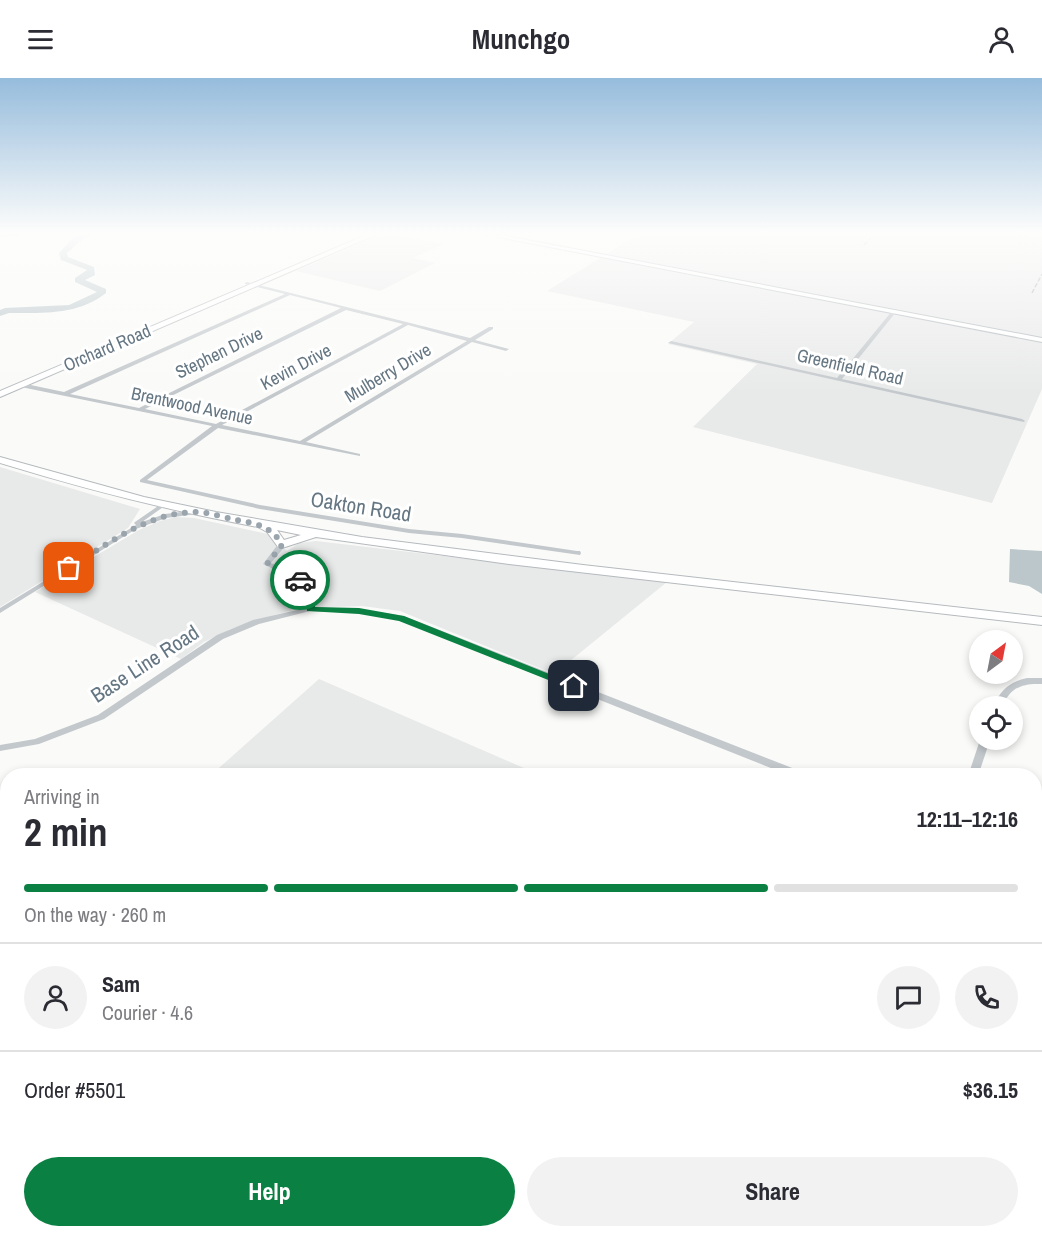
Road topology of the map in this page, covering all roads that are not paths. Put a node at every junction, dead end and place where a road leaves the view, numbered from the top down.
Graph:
1 (245, 286) edge
2 (245, 286) edge
3 (258, 286) edge
4 (758, 286) edge
5 (289, 294) junction
6 (346, 308) junction
7 (894, 312) junction
8 (407, 324) junction
9 (491, 328) dead end
10 (471, 340) junction
11 (1042, 340) edge
12 (671, 343) dead end
13 (506, 349) dead end
14 (839, 380) junction
15 (21, 385) junction
16 (0, 387) edge
17 (0, 394) edge
18 (64, 394) junction
19 (139, 410) junction
20 (1022, 421) dead end
21 (216, 426) junction
22 (301, 443) junction
23 (358, 455) dead end
24 (0, 460) edge
25 (142, 481) joint
26 (164, 504) junction
27 (196, 512) junction
28 (256, 524) junction
29 (134, 528) junction
30 (316, 534) junction
31 (282, 545) junction
32 (577, 553) dead end
33 (310, 609) junction
34 (0, 611) edge
35 (1042, 621) edge
36 (1042, 681) edge
37 (1004, 696) edge
38 (0, 748) edge
39 (982, 750) edge
40 (782, 768) edge
41 (976, 768) edge

1 - 15 main road, Orchard Road
2 - 16 main road, Orchard Road
3 - 5 street
4 - 7 street
5 - 6 street
5 - 18 street
6 - 8 street
6 - 19 street, Stephen Drive
7 - 11 street
7 - 14 street
8 - 10 street
8 - 21 street, Kevin Drive
9 - 10 street, Mulberry Drive
10 - 13 street
10 - 22 street, Mulberry Drive
12 - 14 street, Greenfield Road
14 - 20 street, Greenfield Road
15 - 17 main road, Orchard Road
15 - 18 street, Brentwood Avenue
18 - 19 street, Brentwood Avenue
19 - 21 street, Brentwood Avenue
21 - 22 street, Brentwood Avenue
21 - 25 street, Kevin Drive
22 - 23 street, Brentwood Avenue
24 - 26 main road
25 - 32 street, Oakton Road
26 - 27 main road
26 - 29 street
27 - 28 main road
27 - 29 street
28 - 30 main road
28 - 31 main road
29 - 34 street
30 - 31 main road
30 - 35 main road
31 - 33 street
33 - 38 street, Base Line Road
33 - 40 street, Base Line Road
36 - 37 street
39 - 41 street

